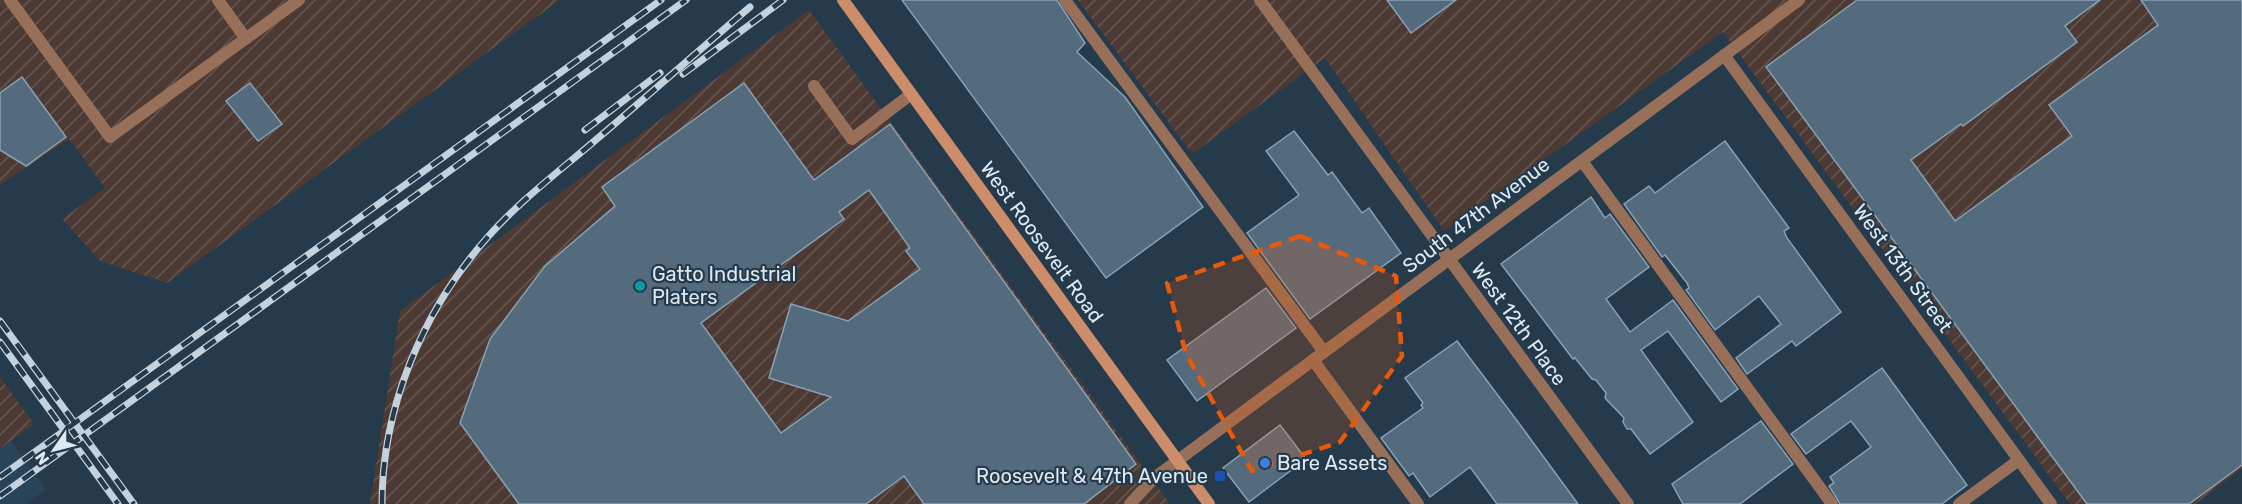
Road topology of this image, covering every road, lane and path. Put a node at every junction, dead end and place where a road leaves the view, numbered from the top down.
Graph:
1 (10, 0) edge
2 (218, 0) edge
3 (299, 0) edge
4 (1065, 0) edge
5 (1260, 0) edge
6 (1799, 0) edge
7 (840, 1) edge
8 (246, 39) junction
9 (1724, 55) junction
10 (814, 86) dead end
11 (910, 95) junction
12 (1582, 161) junction
13 (1448, 260) junction
14 (1324, 352) junction
15 (1313, 360) junction
16 (2019, 460) junction
17 (1177, 461) junction
18 (1130, 504) edge
19 (1209, 504) edge
20 (1418, 504) edge
21 (1628, 504) edge
22 (1832, 504) edge
23 (1959, 504) edge
24 (2051, 504) edge

1 - 8 street
2 - 8 street
3 - 8 street
4 - 14 street
5 - 13 street, West 12th Place
6 - 9 street, South 47th Avenue
7 - 11 main road, West Roosevelt Road
9 - 12 street, South 47th Avenue
9 - 16 street, West 13th Street
10 - 11 street
11 - 17 main road, West Roosevelt Road
12 - 13 street, South 47th Avenue
12 - 22 street
13 - 14 street, South 47th Avenue
13 - 21 street, West 12th Place
14 - 15 street, South 47th Avenue
15 - 17 street, South 47th Avenue
15 - 20 street
16 - 23 street
16 - 24 street, West 13th Street
17 - 18 street, South 47th Avenue
17 - 19 main road, West Roosevelt Road

